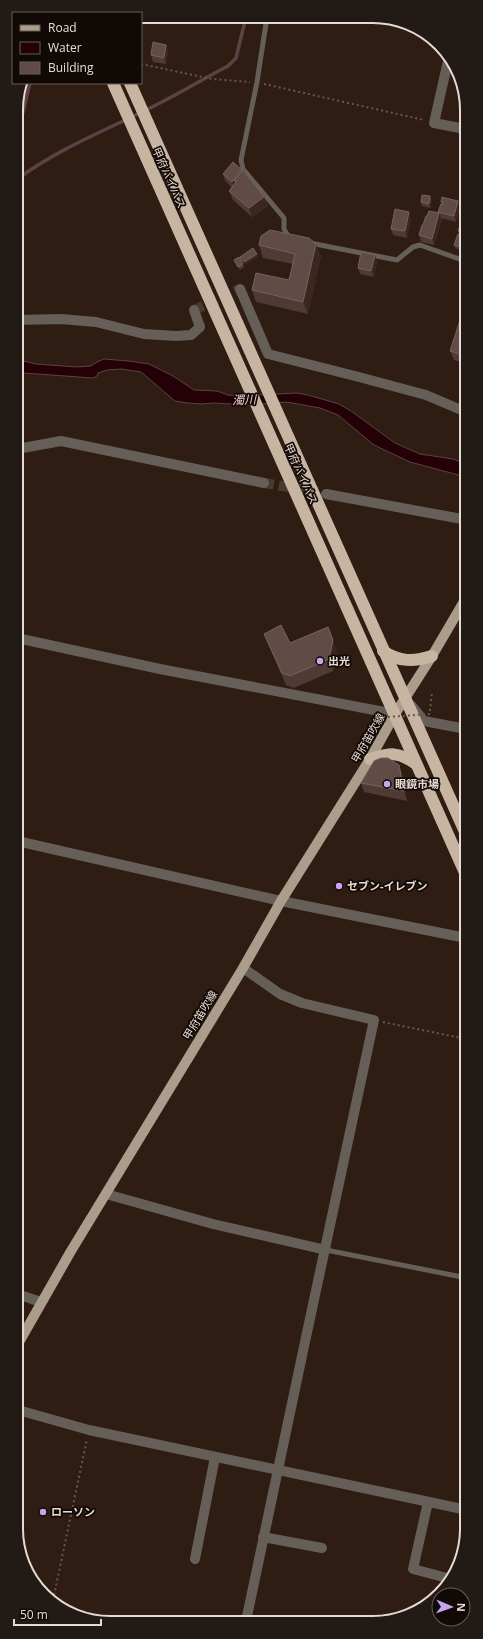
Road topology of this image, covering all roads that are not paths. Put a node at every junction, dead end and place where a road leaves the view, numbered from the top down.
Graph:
1 (266, 23) edge
2 (447, 65) edge
3 (113, 84) edge
4 (130, 84) edge
5 (460, 128) edge
6 (294, 240) edge
7 (301, 242) edge
8 (460, 259) edge
9 (240, 289) dead end
10 (194, 310) dead end
11 (23, 320) edge
12 (460, 409) edge
13 (23, 448) edge
14 (264, 483) tunnel mouth
15 (326, 494) tunnel mouth
16 (460, 519) edge
17 (460, 608) edge
18 (23, 639) edge
19 (384, 651) junction
20 (432, 656) junction
21 (405, 699) junction
22 (395, 714) junction
23 (460, 728) edge
24 (370, 759) junction
25 (416, 764) junction
26 (460, 821) edge
27 (23, 843) edge
28 (460, 862) edge
29 (281, 901) junction
30 (460, 937) edge
31 (242, 968) junction
32 (106, 1194) junction
33 (326, 1250) junction
34 (460, 1277) edge
35 (23, 1296) edge
36 (41, 1302) junction
37 (23, 1335) edge
38 (23, 1411) edge
39 (215, 1457) junction
40 (277, 1470) junction
41 (428, 1502) junction
42 (460, 1509) edge
43 (263, 1537) junction
44 (322, 1548) dead end
45 (195, 1559) dead end
46 (445, 1577) edge
47 (247, 1616) edge

1 - 6 lane
2 - 5 street
3 - 22 highway, 甲府バイパス
4 - 19 highway, 甲府バイパス
7 - 8 lane
9 - 12 street
10 - 11 street
13 - 14 street
15 - 16 street
17 - 20 main road, 甲府笛吹線
18 - 22 street
19 - 20 highway
19 - 21 highway, 甲府バイパス
20 - 21 main road, 甲府笛吹線
21 - 22 main road, 甲府笛吹線
21 - 23 street
21 - 26 highway, 甲府バイパス
22 - 24 main road, 甲府笛吹線
22 - 25 highway, 甲府バイパス
24 - 25 highway
24 - 29 main road, 甲府笛吹線
25 - 28 highway, 甲府バイパス
27 - 29 street
29 - 30 street
29 - 31 main road, 甲府笛吹線
31 - 32 main road, 甲府笛吹線
31 - 33 street
32 - 33 street
32 - 36 main road, 甲府笛吹線
33 - 34 lane
33 - 40 street
35 - 36 street
36 - 37 main road, 甲府笛吹線
38 - 39 street
39 - 40 street
39 - 45 street
40 - 41 street
40 - 43 street
41 - 42 street
41 - 46 street
43 - 44 street
43 - 47 street

